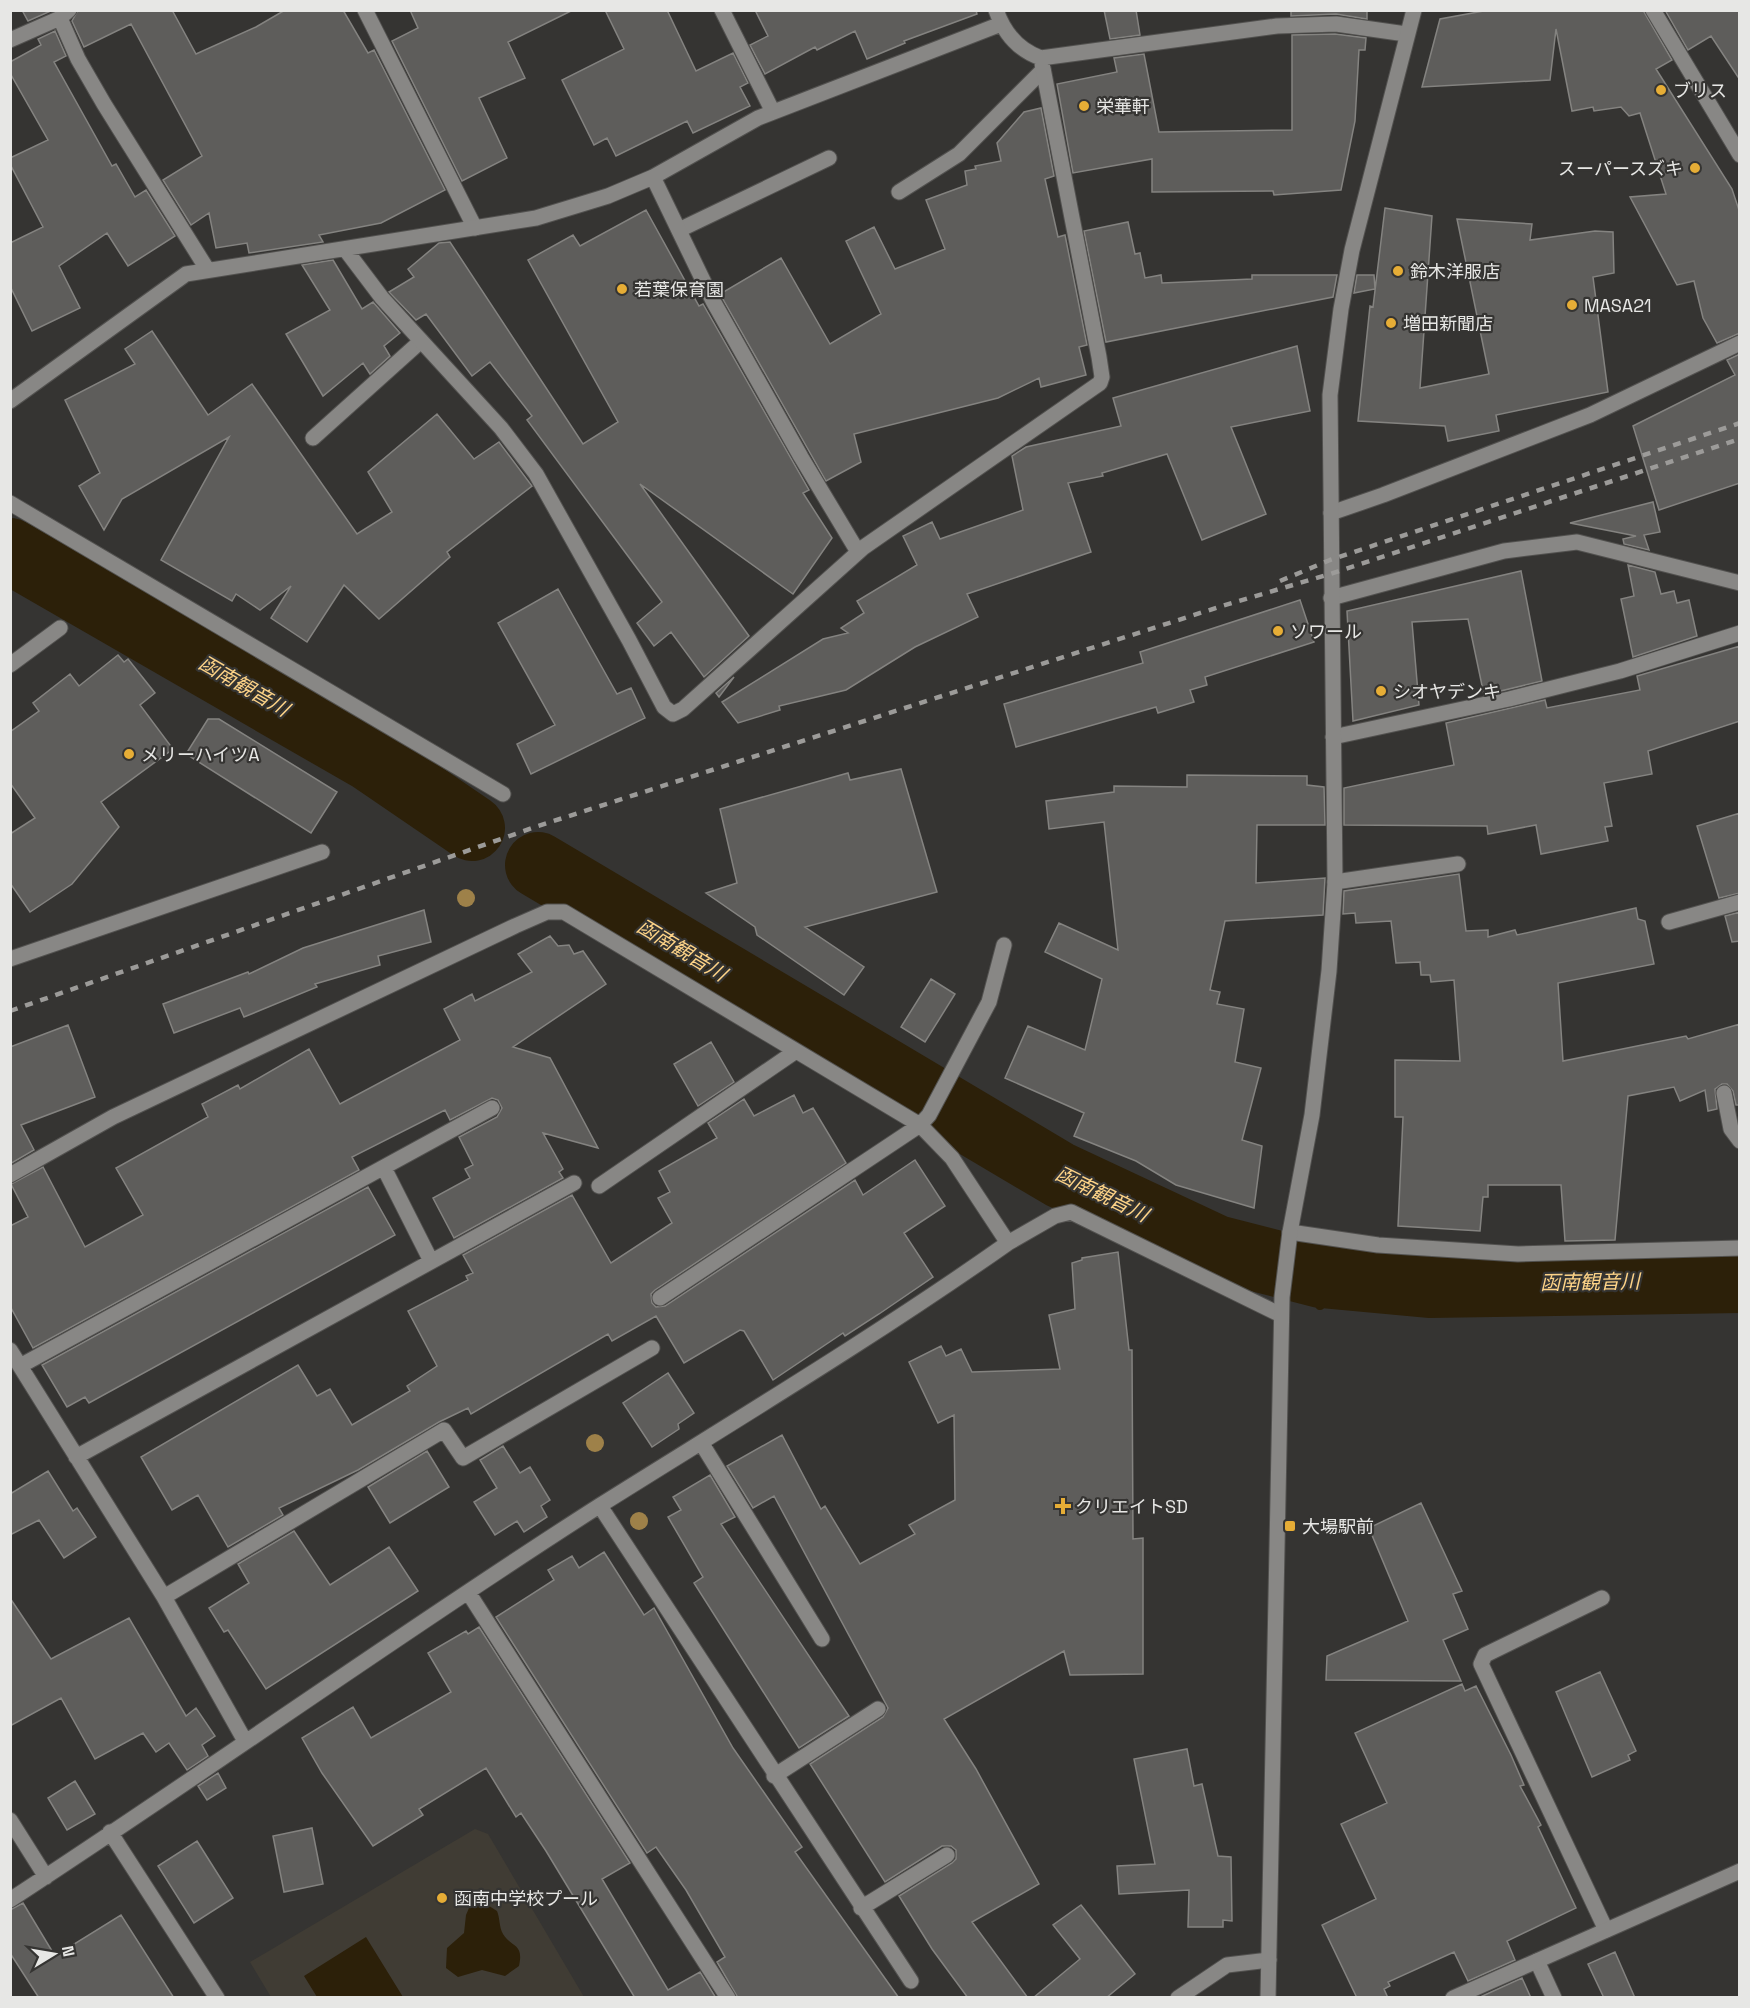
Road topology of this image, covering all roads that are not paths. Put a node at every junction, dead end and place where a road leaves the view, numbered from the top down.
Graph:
1 (365, 10) edge
2 (722, 10) edge
3 (1413, 10) edge
4 (1653, 10) edge
5 (64, 14) edge
6 (998, 17) edge
7 (1406, 34) junction
8 (10, 40) edge
9 (1042, 64) junction
10 (773, 111) junction
11 (1740, 154) edge
12 (829, 158) dead end
13 (653, 177) junction
14 (899, 192) dead end
15 (475, 228) junction
16 (679, 230) junction
17 (345, 249) junction
18 (207, 269) junction
19 (421, 341) junction
20 (1740, 343) edge
21 (10, 400) edge
22 (313, 438) dead end
23 (10, 503) edge
24 (1331, 513) junction
25 (858, 552) junction
26 (1740, 583) edge
27 (1331, 598) junction
28 (60, 628) dead end
29 (1740, 633) edge
30 (10, 665) edge
31 (1333, 737) junction
32 (503, 795) dead end
33 (322, 852) dead end
34 (1458, 864) dead end
35 (1335, 882) junction
36 (1740, 902) edge
37 (1669, 922) dead end
38 (1004, 945) dead end
39 (10, 958) edge
40 (796, 1051) junction
41 (1724, 1094) dead end
42 (492, 1108) dead end
43 (924, 1120) junction
44 (1740, 1141) edge
45 (384, 1168) junction
46 (10, 1175) edge
47 (574, 1183) dead end
48 (599, 1186) dead end
49 (1290, 1235) junction
50 (1008, 1243) junction
51 (1740, 1248) edge
52 (431, 1261) junction
53 (660, 1298) dead end
54 (1281, 1315) junction
55 (652, 1348) dead end
56 (10, 1350) edge
57 (20, 1366) junction
58 (702, 1444) junction
59 (76, 1457) junction
60 (600, 1506) junction
61 (468, 1592) junction
62 (164, 1598) junction
63 (1602, 1598) dead end
64 (822, 1639) dead end
65 (878, 1709) dead end
66 (245, 1741) junction
67 (774, 1776) junction
68 (10, 1820) edge
69 (110, 1832) junction
70 (947, 1856) dead end
71 (1740, 1871) edge
72 (46, 1877) junction
73 (10, 1900) edge
74 (861, 1908) junction
75 (1606, 1930) junction
76 (1269, 1960) junction
77 (1537, 1961) junction
78 (911, 1981) dead end
79 (217, 1998) edge
80 (728, 1998) edge
81 (1178, 1998) edge
82 (1268, 1998) edge
83 (1453, 1998) edge
84 (1554, 1998) edge

1 - 15 street
2 - 10 street
3 - 7 street
4 - 11 street
5 - 8 street
5 - 18 street
6 - 9 street
6 - 10 street
7 - 9 street
7 - 24 street
9 - 14 street
9 - 25 street
10 - 13 street
12 - 16 street
13 - 15 street
13 - 16 street
15 - 17 street
16 - 25 street
17 - 18 street
17 - 19 street
18 - 21 street
19 - 22 street
19 - 25 street
20 - 24 street
23 - 32 street
24 - 27 street
26 - 27 street
27 - 31 street
28 - 30 street
29 - 31 street
31 - 35 street
33 - 39 street
34 - 35 street
35 - 49 street
36 - 37 street
38 - 43 street
40 - 43 street
40 - 46 street
40 - 48 street
41 - 44 street
42 - 45 street
43 - 50 street
43 - 53 street
45 - 52 street
45 - 57 street
47 - 52 street
49 - 51 street
49 - 54 street
50 - 54 street
50 - 58 street
52 - 59 street
54 - 76 street
55 - 62 street
56 - 57 street
57 - 59 street
58 - 60 street
58 - 64 street
59 - 62 street
60 - 61 street
60 - 67 street
61 - 66 street
61 - 80 street
62 - 66 street
63 - 75 street
65 - 67 street
66 - 69 street
67 - 74 street
68 - 72 street
69 - 72 street
69 - 79 street
70 - 74 street
71 - 75 street
72 - 73 street
74 - 78 street
75 - 77 street
76 - 81 street
76 - 82 street
77 - 83 street
77 - 84 street

